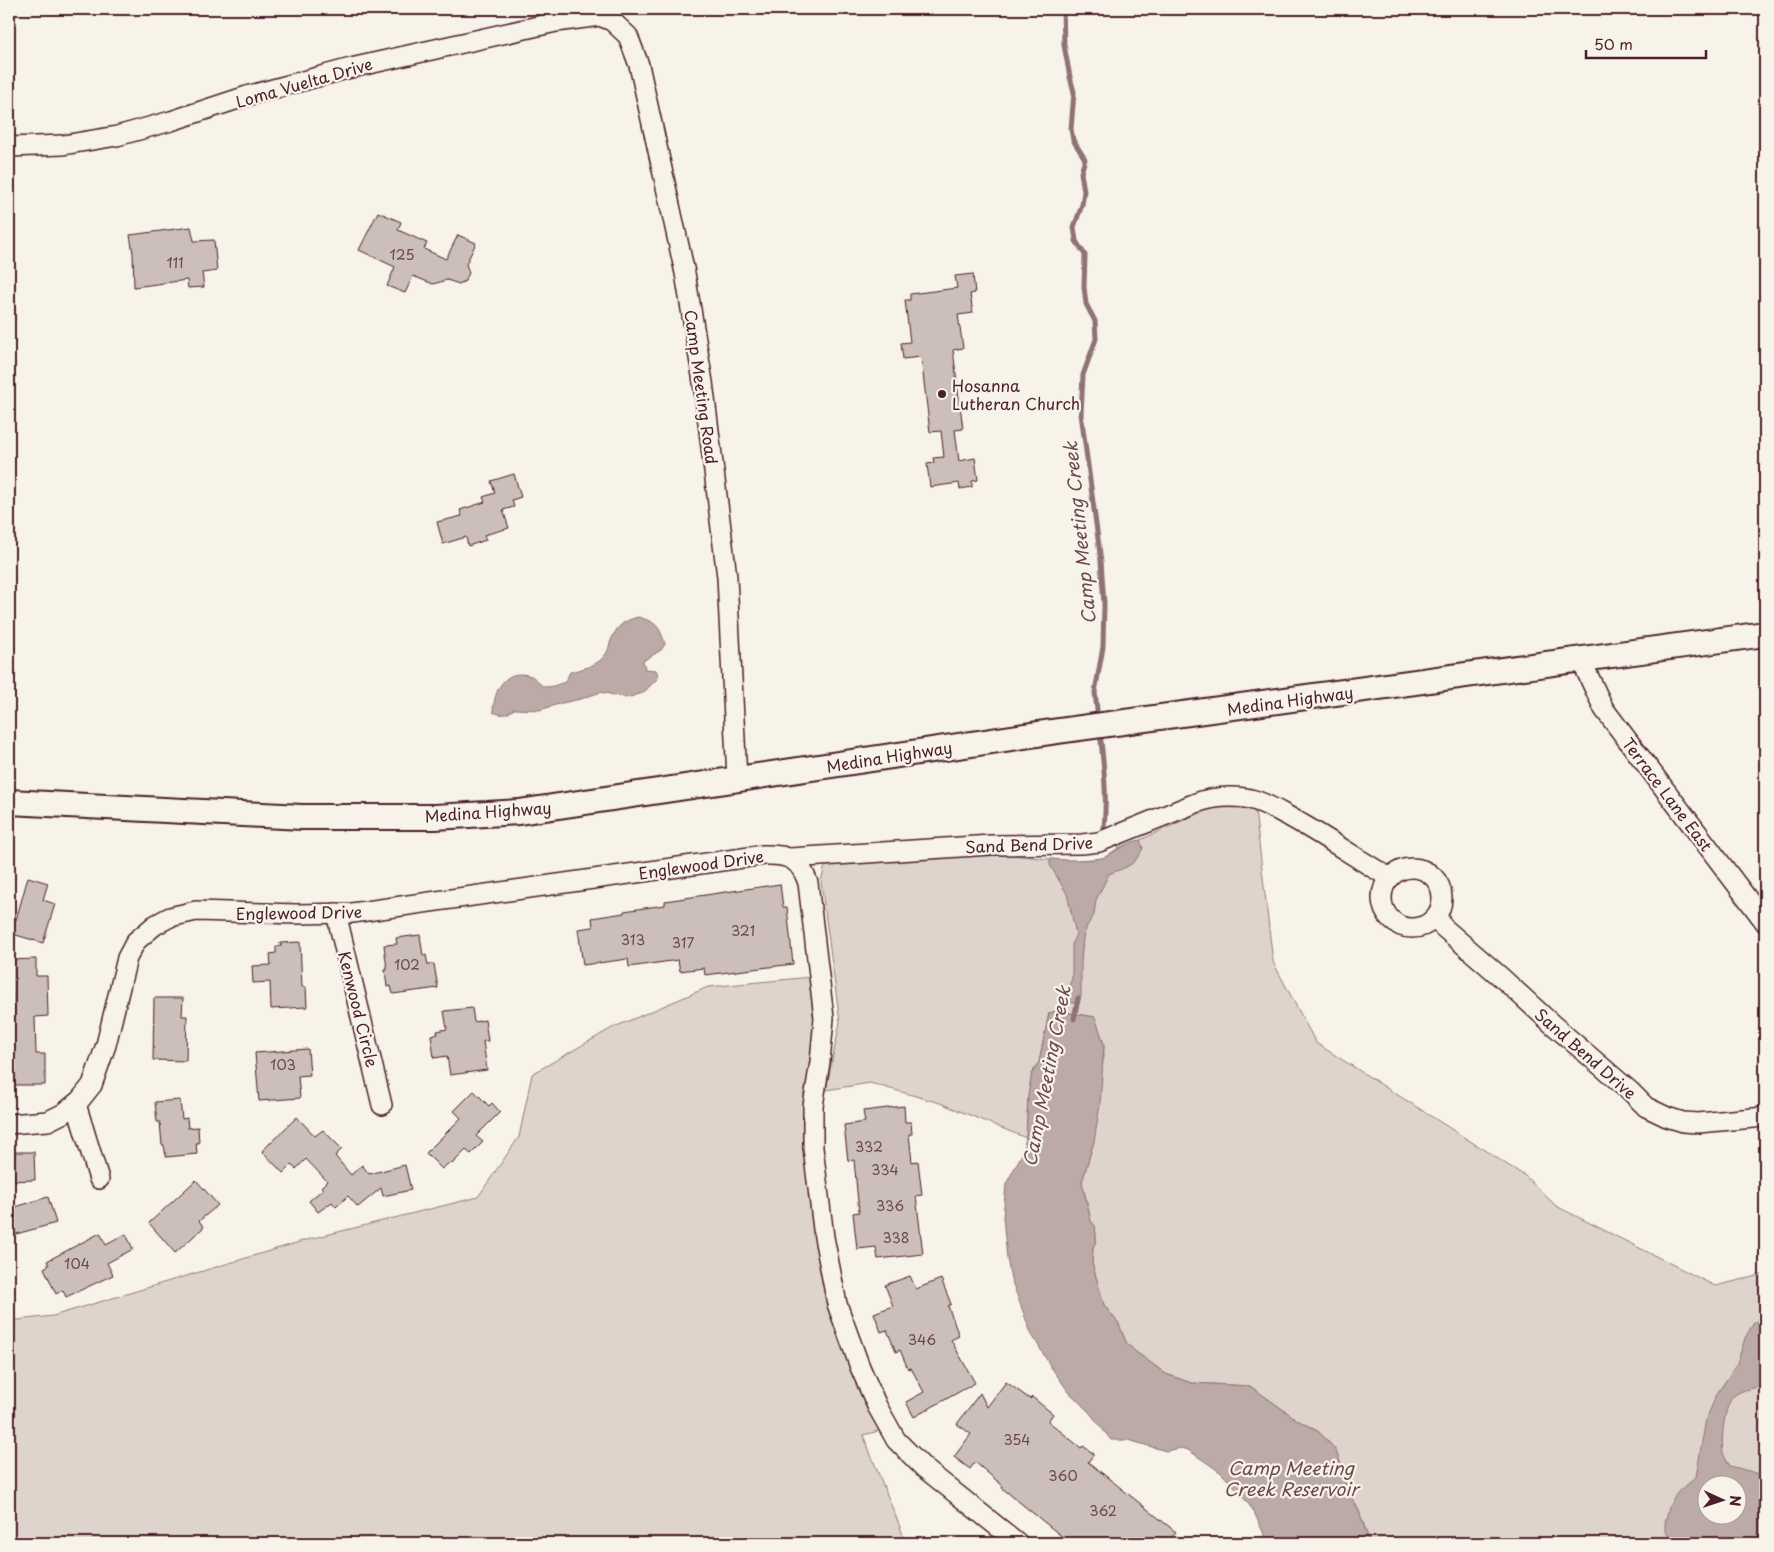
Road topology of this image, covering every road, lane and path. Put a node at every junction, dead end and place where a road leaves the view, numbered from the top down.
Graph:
1 (600, 16) joint
2 (9, 147) edge
3 (1765, 634) edge
4 (1581, 660) junction
5 (737, 779) junction
6 (9, 802) edge
7 (790, 858) junction
8 (1390, 878) junction
9 (336, 914) junction
10 (1437, 916) junction
11 (1765, 922) edge
12 (76, 1104) junction
13 (382, 1104) dead end
14 (1765, 1117) edge
15 (9, 1124) edge
16 (99, 1179) dead end
17 (1018, 1543) edge

1 - 2 street, Loma Vuelta Drive
1 - 5 street, Camp Meeting Road
3 - 4 main road, Medina Highway
4 - 5 main road, Medina Highway
4 - 11 street, Terrace Lane East
5 - 6 main road, Medina Highway
7 - 8 street, Sand Bend Drive
7 - 9 street, Englewood Drive
7 - 17 street
8 - 10 street
8 - 10 street
9 - 12 street, Englewood Drive
9 - 13 street, Kenwood Circle
10 - 14 street, Sand Bend Drive
12 - 15 street, Englewood Drive
12 - 16 street

